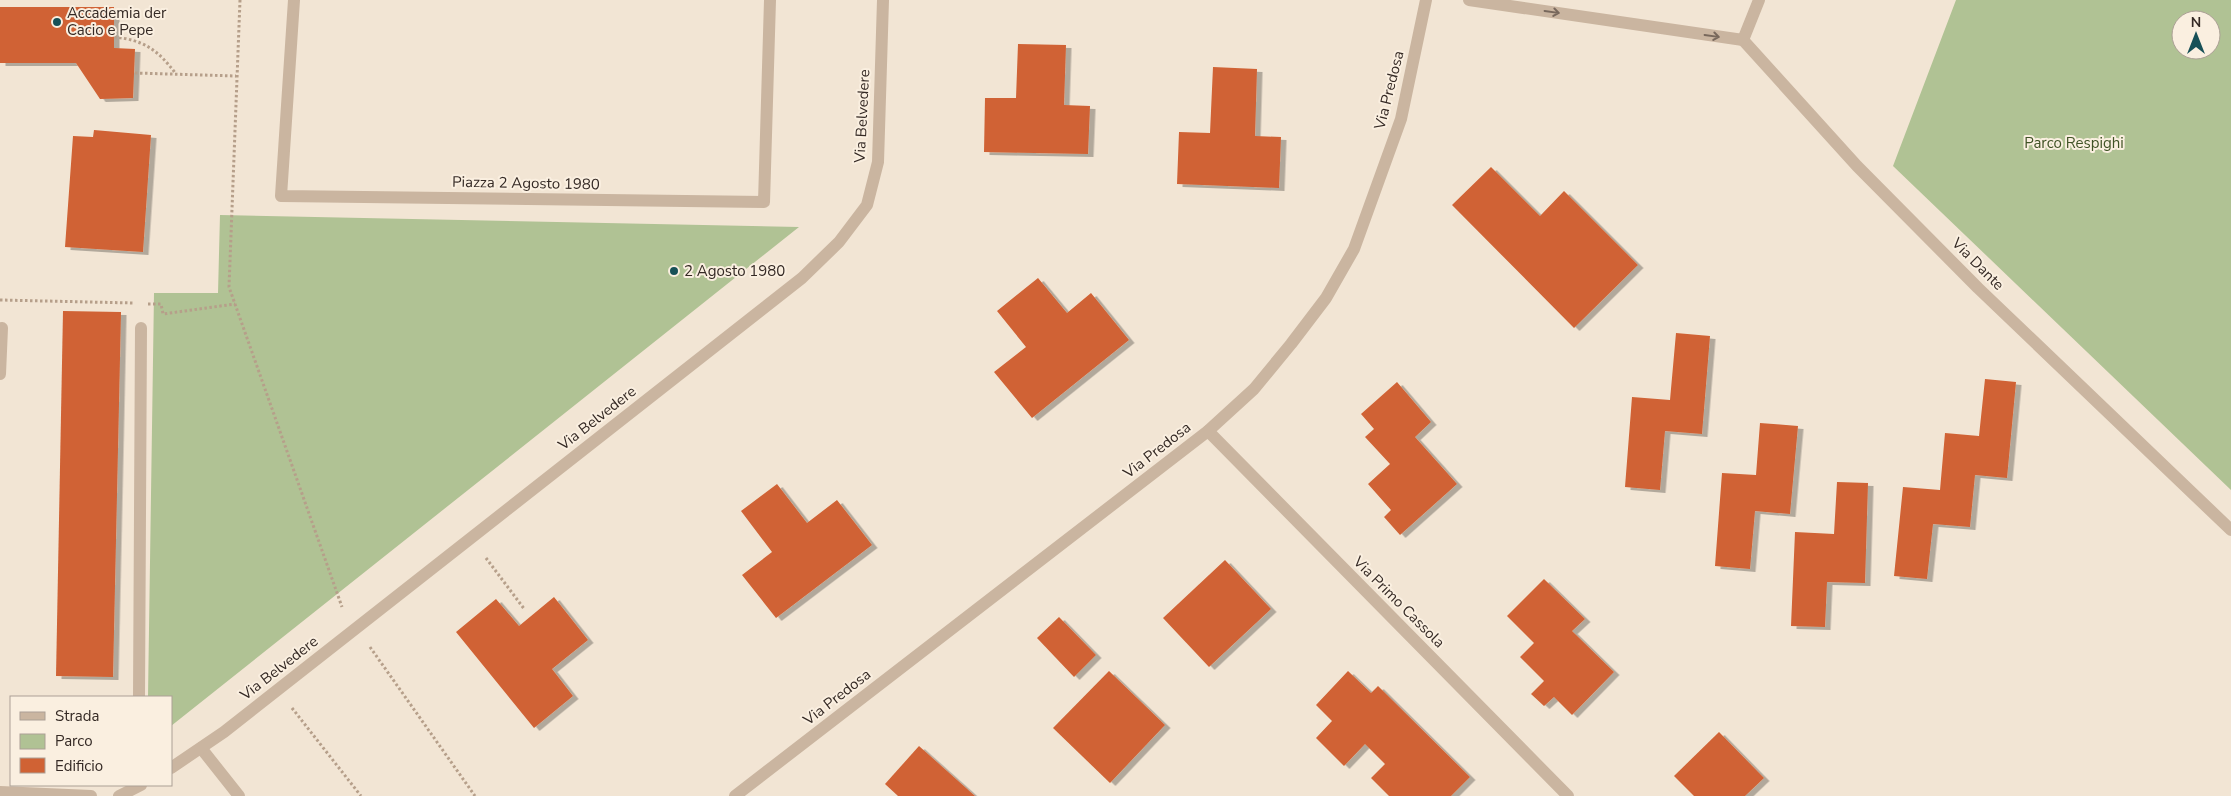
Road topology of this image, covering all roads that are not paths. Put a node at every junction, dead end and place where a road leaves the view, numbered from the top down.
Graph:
1 (294, 0) edge
2 (770, 0) edge
3 (883, 0) edge
4 (1426, 0) edge
5 (1469, 0) edge
6 (1759, 0) edge
7 (1744, 40) junction
8 (2, 328) dead end
9 (141, 328) dead end
10 (0, 374) edge
11 (1208, 431) junction
12 (2231, 530) edge
13 (139, 696) edge
14 (201, 748) junction
15 (172, 767) edge
16 (139, 786) edge
17 (0, 792) edge
18 (39, 795) edge
19 (91, 796) edge
20 (119, 796) edge
21 (239, 796) edge
22 (734, 796) edge
23 (1568, 796) edge

1 - 2 street, Piazza 2 Agosto 1980
3 - 14 street, Via Belvedere
4 - 11 street, Via Predosa
5 -> 7 street
6 - 7 street
7 - 12 street, Via Dante
8 - 10 street
9 - 13 street
11 - 22 street, Via Predosa
11 - 23 street, Via Primo Cassola
14 - 15 street, Via Belvedere
14 - 21 street
16 - 20 street
17 - 18 street
18 - 19 street

